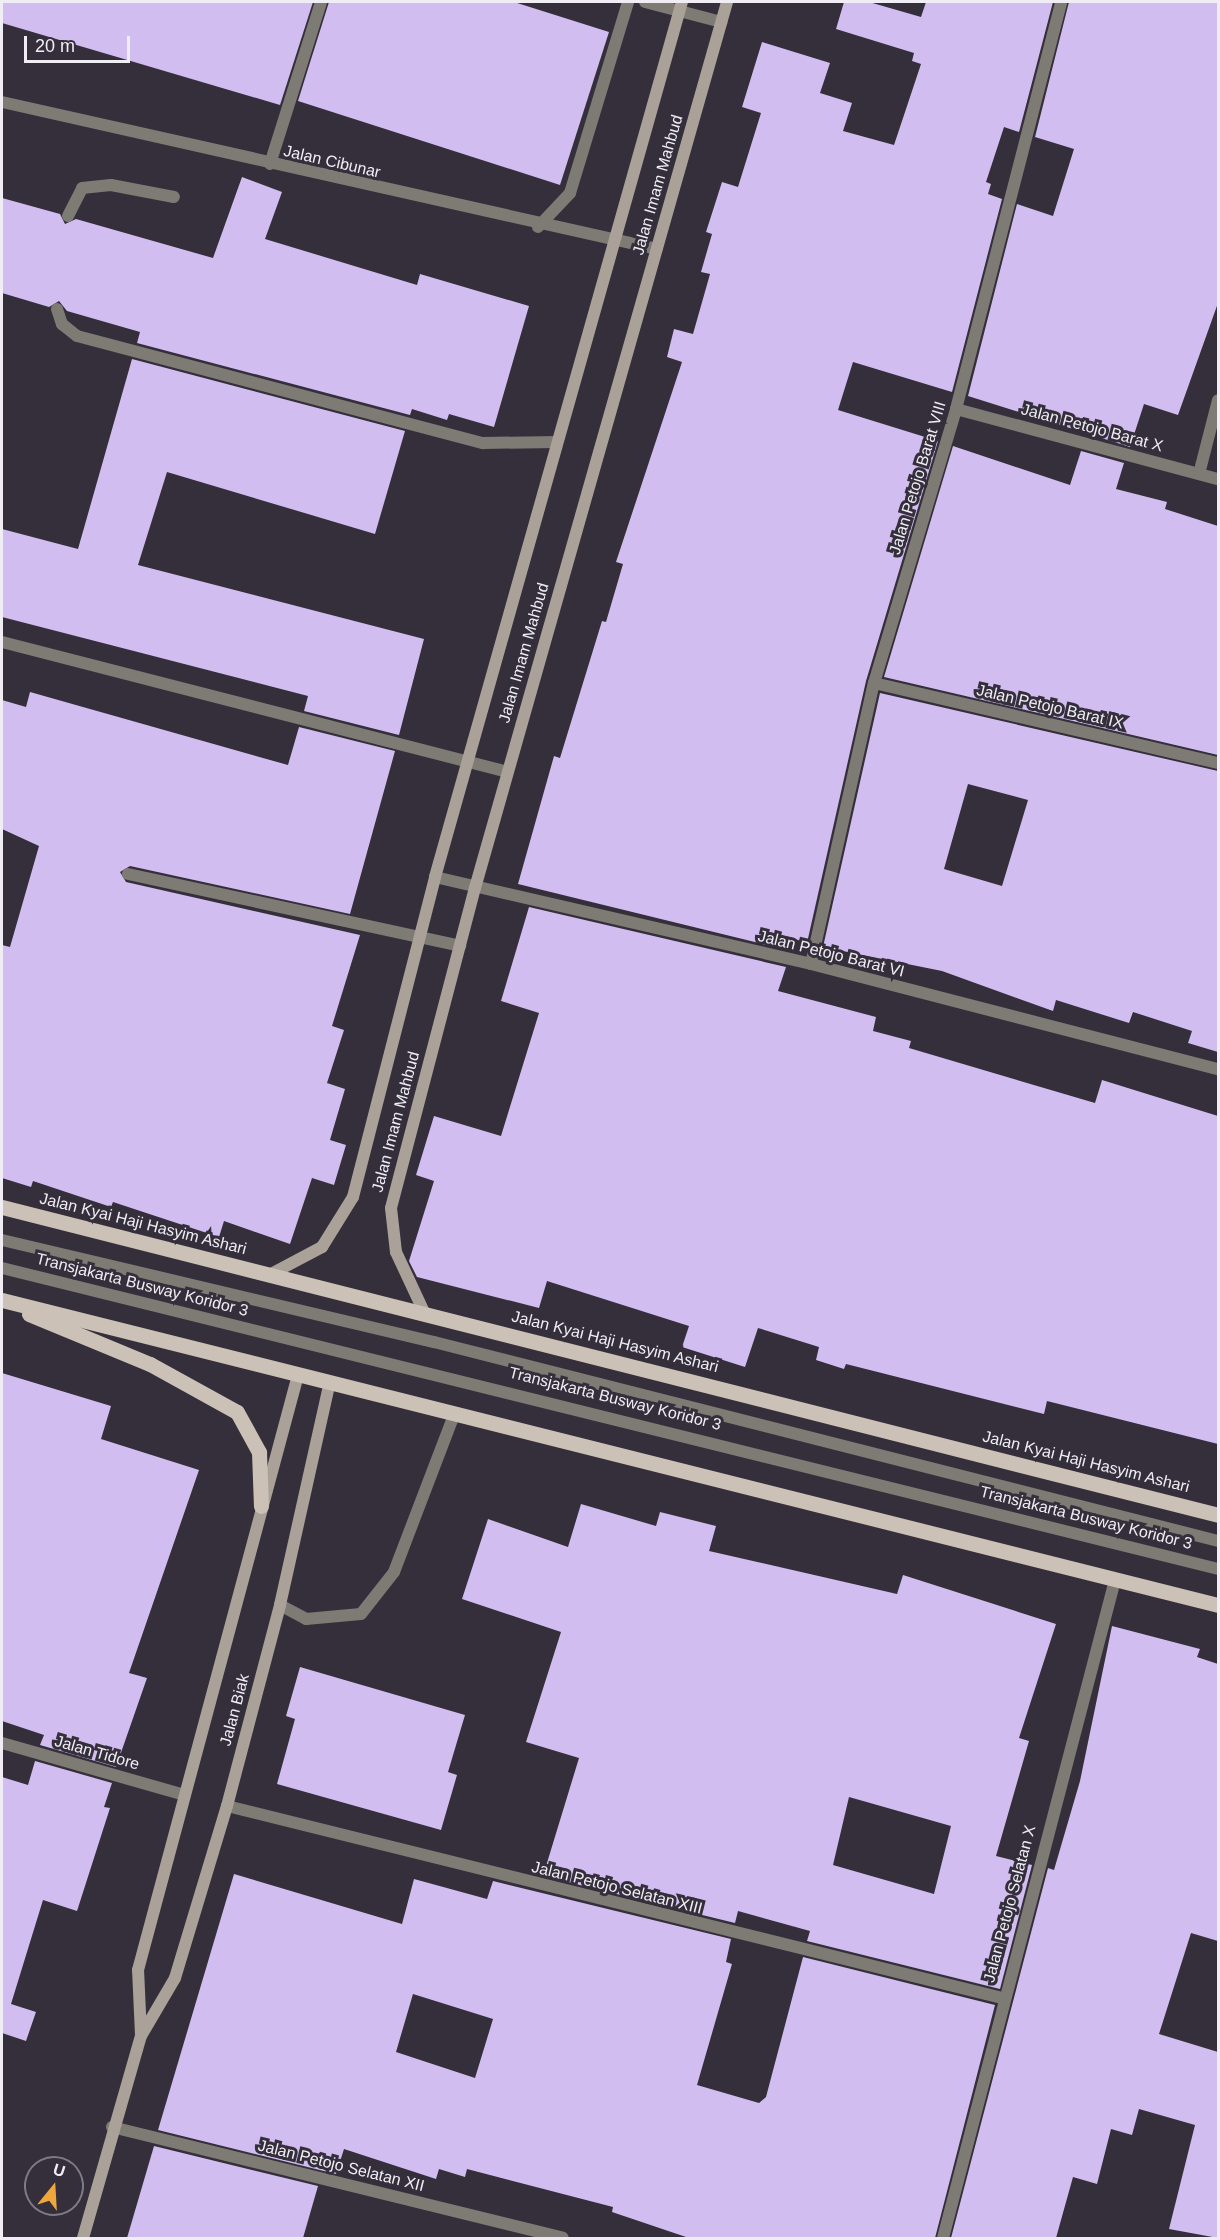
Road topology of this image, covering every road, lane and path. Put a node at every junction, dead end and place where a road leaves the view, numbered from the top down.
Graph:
1 (321, 2) edge
2 (628, 2) edge
3 (645, 2) edge
4 (727, 2) edge
5 (1061, 2) edge
6 (680, 6) edge
7 (721, 22) junction
8 (2, 102) edge
9 (270, 164) junction
10 (174, 197) dead end
11 (68, 216) dead end
12 (538, 226) junction
13 (612, 241) junction
14 (657, 249) junction
15 (57, 309) dead end
16 (1218, 400) edge
17 (956, 409) junction
18 (557, 442) junction
19 (1199, 474) junction
20 (1218, 478) edge
21 (2, 642) edge
22 (874, 683) junction
23 (467, 761) junction
24 (1218, 763) edge
25 (508, 771) junction
26 (128, 874) dead end
27 (435, 877) junction
28 (475, 888) junction
29 (419, 938) junction
30 (460, 946) junction
31 (811, 964) junction
32 (1218, 1069) edge
33 (2, 1207) edge
34 (2, 1240) edge
35 (2, 1268) edge
36 (271, 1274) junction
37 (2, 1301) edge
38 (424, 1312) junction
39 (298, 1375) junction
40 (330, 1382) junction
41 (454, 1415) junction
42 (261, 1506) junction
43 (1218, 1515) edge
44 (1218, 1541) edge
45 (1218, 1569) edge
46 (1114, 1580) junction
47 (280, 1605) junction
48 (1218, 1605) edge
49 (2, 1743) edge
50 (184, 1795) junction
51 (227, 1806) junction
52 (1002, 1998) junction
53 (141, 2036) junction
54 (112, 2127) junction
55 (82, 2238) edge
56 (563, 2238) edge
57 (943, 2238) edge

1 - 9 street
2 - 12 street
3 - 6 street
4 - 7 main road, Jalan Imam Mahbud
5 - 17 street, Jalan Petojo Barat VIII
6 - 7 street
6 - 13 main road, Jalan Imam Mahbud
7 - 14 main road, Jalan Imam Mahbud
8 - 9 street, Jalan Cibunar
9 - 12 street, Jalan Cibunar
10 - 11 street
12 - 13 street, Jalan Cibunar
13 - 14 street, Jalan Cibunar
13 - 18 main road, Jalan Imam Mahbud
14 - 25 main road, Jalan Imam Mahbud
15 - 18 street
16 - 19 street
17 - 19 street, Jalan Petojo Barat X
17 - 22 street, Jalan Petojo Barat VIII
18 - 23 main road, Jalan Imam Mahbud
19 - 20 street, Jalan Petojo Barat X
21 - 23 street
22 - 24 street, Jalan Petojo Barat IX
22 - 31 street, Jalan Petojo Barat VIII
23 - 25 street
23 - 27 main road, Jalan Imam Mahbud
25 - 28 main road, Jalan Imam Mahbud
26 - 29 street
27 - 28 street, Jalan Petojo Barat VI
27 - 29 main road, Jalan Imam Mahbud
28 - 30 main road, Jalan Imam Mahbud
28 - 31 street, Jalan Petojo Barat VI
29 - 30 street
29 - 36 main road, Jalan Imam Mahbud
30 - 38 main road, Jalan Imam Mahbud
31 - 32 street, Jalan Petojo Barat VI
33 - 36 main road, Jalan Kyai Haji Hasyim Ashari
34 - 44 street, Transjakarta Busway Koridor 3
35 - 45 street, Transjakarta Busway Koridor 3
36 - 38 main road, Jalan Kyai Haji Hasyim Ashari
37 - 39 main road
37 - 42 main road
38 - 43 main road, Jalan Kyai Haji Hasyim Ashari
39 - 40 main road
39 - 42 main road, Jalan Biak
40 - 41 main road
40 - 47 main road, Jalan Biak
41 - 46 main road
41 - 47 street
42 - 50 main road, Jalan Biak
46 - 48 main road
46 - 52 street, Jalan Petojo Selatan X
47 - 51 main road, Jalan Biak
49 - 50 street, Jalan Tidore
50 - 53 main road, Jalan Biak
51 - 52 street, Jalan Petojo Selatan XIII
51 - 53 main road, Jalan Biak
52 - 57 street, Jalan Petojo Selatan X
53 - 54 main road, Jalan Biak
54 - 55 main road, Jalan Biak
54 - 56 street, Jalan Petojo Selatan XII

